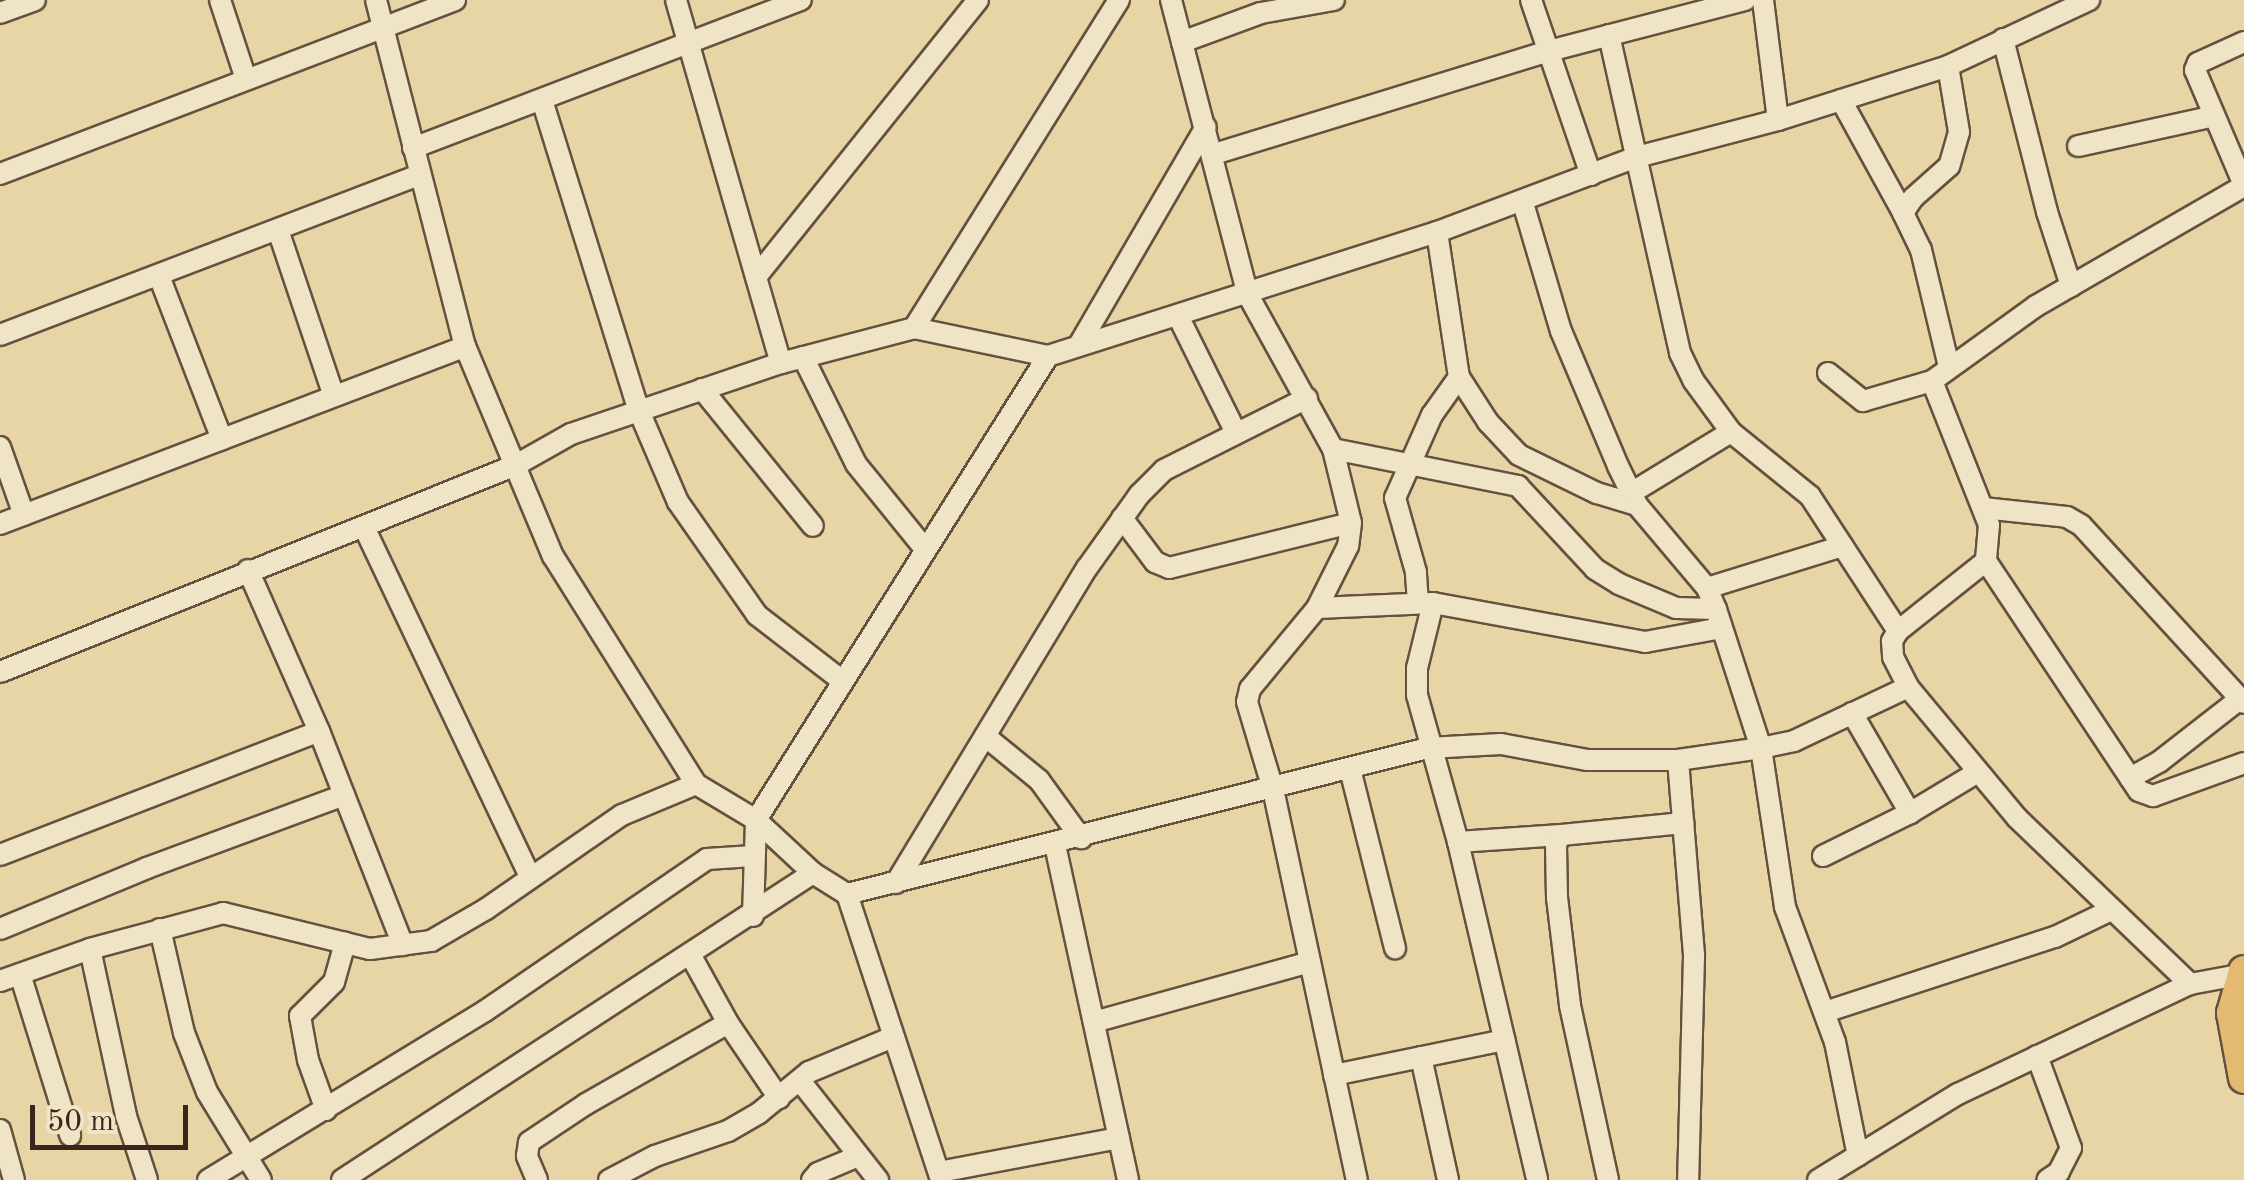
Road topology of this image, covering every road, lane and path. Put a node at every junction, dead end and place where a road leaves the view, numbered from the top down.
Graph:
1 (35, 0) edge
2 (220, 0) edge
3 (376, 0) edge
4 (454, 0) edge
5 (676, 0) edge
6 (802, 0) edge
7 (978, 0) edge
8 (1119, 0) edge
9 (1170, 0) edge
10 (1334, 0) edge
11 (1532, 0) edge
12 (1745, 0) edge
13 (1763, 0) edge
14 (2089, 0) edge
15 (1696, 6) edge
16 (0, 13) edge
17 (384, 28) junction
18 (1609, 36) junction
19 (2002, 38) junction
20 (1182, 42) junction
21 (2244, 42) edge
22 (689, 43) junction
23 (1549, 51) junction
24 (1948, 66) junction
25 (246, 79) junction
26 (542, 100) junction
27 (1841, 100) junction
28 (2214, 116) junction
29 (1778, 120) junction
30 (1206, 127) junction
31 (2078, 146) dead end
32 (413, 148) junction
33 (1214, 154) junction
34 (1638, 157) junction
35 (0, 174) edge
36 (420, 175) junction
37 (1591, 175) junction
38 (2244, 186) edge
39 (1523, 203) junction
40 (1903, 213) junction
41 (278, 230) junction
42 (1437, 232) junction
43 (158, 276) junction
44 (756, 276) junction
45 (2072, 286) junction
46 (1248, 295) junction
47 (1178, 316) junction
48 (914, 328) junction
49 (0, 335) edge
50 (1080, 345) junction
51 (464, 346) junction
52 (1048, 356) junction
53 (803, 357) junction
54 (781, 362) junction
55 (1949, 368) junction
56 (1828, 372) dead end
57 (1459, 377) junction
58 (1932, 381) junction
59 (702, 389) junction
60 (334, 396) junction
61 (1307, 398) junction
62 (639, 411) junction
63 (1732, 432) junction
64 (1236, 433) junction
65 (222, 439) junction
66 (0, 447) edge
67 (1333, 449) junction
68 (1409, 464) junction
69 (516, 465) junction
70 (1634, 499) junction
71 (1983, 508) junction
72 (24, 515) junction
73 (1122, 518) junction
74 (1351, 523) junction
75 (0, 524) edge
76 (813, 526) dead end
77 (364, 527) junction
78 (1842, 546) junction
79 (925, 549) junction
80 (1986, 561) junction
81 (248, 570) junction
82 (1707, 588) junction
83 (1426, 603) junction
84 (1317, 608) junction
85 (1718, 619) junction
86 (1898, 630) junction
87 (0, 672) edge
88 (841, 680) junction
89 (1908, 686) junction
90 (2242, 701) edge
91 (1852, 713) junction
92 (319, 731) junction
93 (985, 736) junction
94 (1428, 748) junction
95 (1761, 748) junction
96 (1678, 760) junction
97 (2244, 762) edge
98 (1350, 769) junction
99 (1978, 772) junction
100 (2130, 778) junction
101 (696, 784) junction
102 (1273, 789) junction
103 (344, 794) junction
104 (1910, 813) junction
105 (756, 820) junction
106 (1683, 823) junction
107 (1561, 835) junction
108 (1081, 838) junction
109 (1458, 842) junction
110 (1056, 844) junction
111 (0, 855) edge
112 (753, 856) junction
113 (1823, 856) dead end
114 (813, 873) junction
115 (528, 875) junction
116 (896, 883) junction
117 (847, 894) junction
118 (2109, 911) junction
119 (752, 916) junction
120 (160, 929) junction
121 (0, 930) edge
122 (346, 943) junction
123 (403, 945) junction
124 (1395, 948) dead end
125 (90, 949) junction
126 (691, 956) junction
127 (1310, 962) junction
128 (2244, 973) edge
129 (10, 978) edge
130 (2190, 984) junction
131 (1826, 1012) junction
132 (1094, 1022) junction
133 (728, 1023) junction
134 (893, 1037) junction
135 (1504, 1040) junction
136 (2037, 1056) junction
137 (1421, 1057) junction
138 (1334, 1075) junction
139 (2244, 1078) edge
140 (801, 1082) junction
141 (779, 1098) junction
142 (326, 1110) junction
143 (0, 1130) edge
144 (70, 1135) dead end
145 (1119, 1138) junction
146 (1858, 1156) junction
147 (856, 1157) junction
148 (247, 1159) junction
149 (643, 1172) edge
150 (940, 1176) edge
151 (14, 1180) edge
152 (146, 1180) edge
153 (208, 1180) edge
154 (261, 1180) edge
155 (342, 1180) edge
156 (537, 1180) edge
157 (610, 1180) edge
158 (812, 1180) edge
159 (878, 1180) edge
160 (1128, 1180) edge
161 (1357, 1180) edge
162 (1448, 1180) edge
163 (1536, 1180) edge
164 (1608, 1180) edge
165 (1688, 1180) edge
166 (1818, 1180) edge
167 (2047, 1180) edge

1 - 16 street
2 - 25 street
3 - 17 street
4 - 17 street
5 - 22 street
6 - 22 street
7 - 44 street
8 - 48 street
9 - 20 street
10 - 20 street
11 - 23 street
12 - 15 street
13 - 29 street
14 - 19 street
15 - 18 street
17 - 25 street
17 - 32 street
18 - 23 street
18 - 34 street
19 - 24 street
19 - 45 street
20 - 30 street
21 - 28 street
22 - 26 street
22 - 44 street
23 - 33 street
23 - 37 street
24 - 27 street
24 - 40 street
25 - 35 street
26 - 32 street
26 - 62 street
27 - 29 street
27 - 40 street
28 - 31 street
28 - 38 street
29 - 34 street
30 - 33 street
30 - 50 street
32 - 36 street
33 - 46 street
34 - 37 street
34 - 63 street
36 - 41 street
36 - 51 street
37 - 39 street
38 - 45 street
39 - 42 street
39 - 70 street
40 - 55 street
41 - 43 street
41 - 60 street
42 - 46 street
42 - 57 street
43 - 49 street
43 - 65 street
44 - 54 street
45 - 55 street
46 - 47 street
46 - 61 street
47 - 50 street
47 - 64 street
48 - 52 street
48 - 53 street
50 - 52 street
51 - 60 street
51 - 69 street
52 - 79 street
53 - 54 street
53 - 79 street
54 - 59 street
55 - 58 street
56 - 58 street
57 - 68 street
57 - 70 street
58 - 71 street
59 - 62 street
59 - 76 street
60 - 65 street
61 - 64 street
61 - 67 street
62 - 69 street
62 - 88 street
63 - 70 street
63 - 78 street
64 - 73 street
65 - 72 street
66 - 72 street
67 - 68 street
67 - 74 street
68 - 83 street
68 - 85 street
69 - 77 street
69 - 101 street
70 - 82 street
71 - 80 street
71 - 90 street
72 - 75 street
73 - 74 street
73 - 93 street
74 - 84 street
77 - 81 street
77 - 115 street
78 - 82 street
78 - 86 street
79 - 88 street
80 - 86 street
80 - 100 street
81 - 87 street
81 - 92 street
82 - 85 street
83 - 84 street
83 - 85 street
83 - 94 street
84 - 102 street
85 - 95 street
86 - 89 street
88 - 105 street
89 - 91 street
89 - 99 street
90 - 100 street
91 - 95 street
91 - 104 street
92 - 103 street
92 - 111 street
93 - 108 street
93 - 116 street
94 - 96 street
94 - 98 street
94 - 109 street
95 - 96 street
95 - 131 street
96 - 106 street
97 - 100 street
98 - 102 street
98 - 124 street
99 - 104 street
99 - 118 street
101 - 105 street
101 - 115 street
102 - 108 street
102 - 127 street
103 - 121 street
103 - 123 street
104 - 113 street
105 - 112 street
105 - 114 street
106 - 107 street
106 - 165 street
107 - 109 street
107 - 164 street
108 - 110 street
109 - 135 street
110 - 116 street
110 - 132 street
112 - 119 street
112 - 142 street
114 - 117 street
114 - 119 street
115 - 123 street
116 - 117 street
117 - 134 street
118 - 130 street
118 - 131 street
119 - 126 street
120 - 122 street
120 - 125 street
120 - 148 street
122 - 123 street
122 - 142 street
125 - 129 street
125 - 152 street
126 - 133 street
126 - 155 street
127 - 132 street
127 - 138 street
128 - 130 street
128 - 139 highway
129 - 144 street
130 - 136 street
131 - 146 street
132 - 145 street
133 - 141 street
133 - 156 street
134 - 140 street
134 - 150 street
135 - 137 street
135 - 163 street
136 - 146 street
136 - 167 street
137 - 138 street
137 - 162 street
138 - 161 street
140 - 141 street
140 - 147 street
141 - 149 street
142 - 148 street
143 - 151 street
145 - 150 street
145 - 160 street
146 - 166 street
147 - 158 street
147 - 159 street
148 - 153 street
148 - 154 street
149 - 157 street

